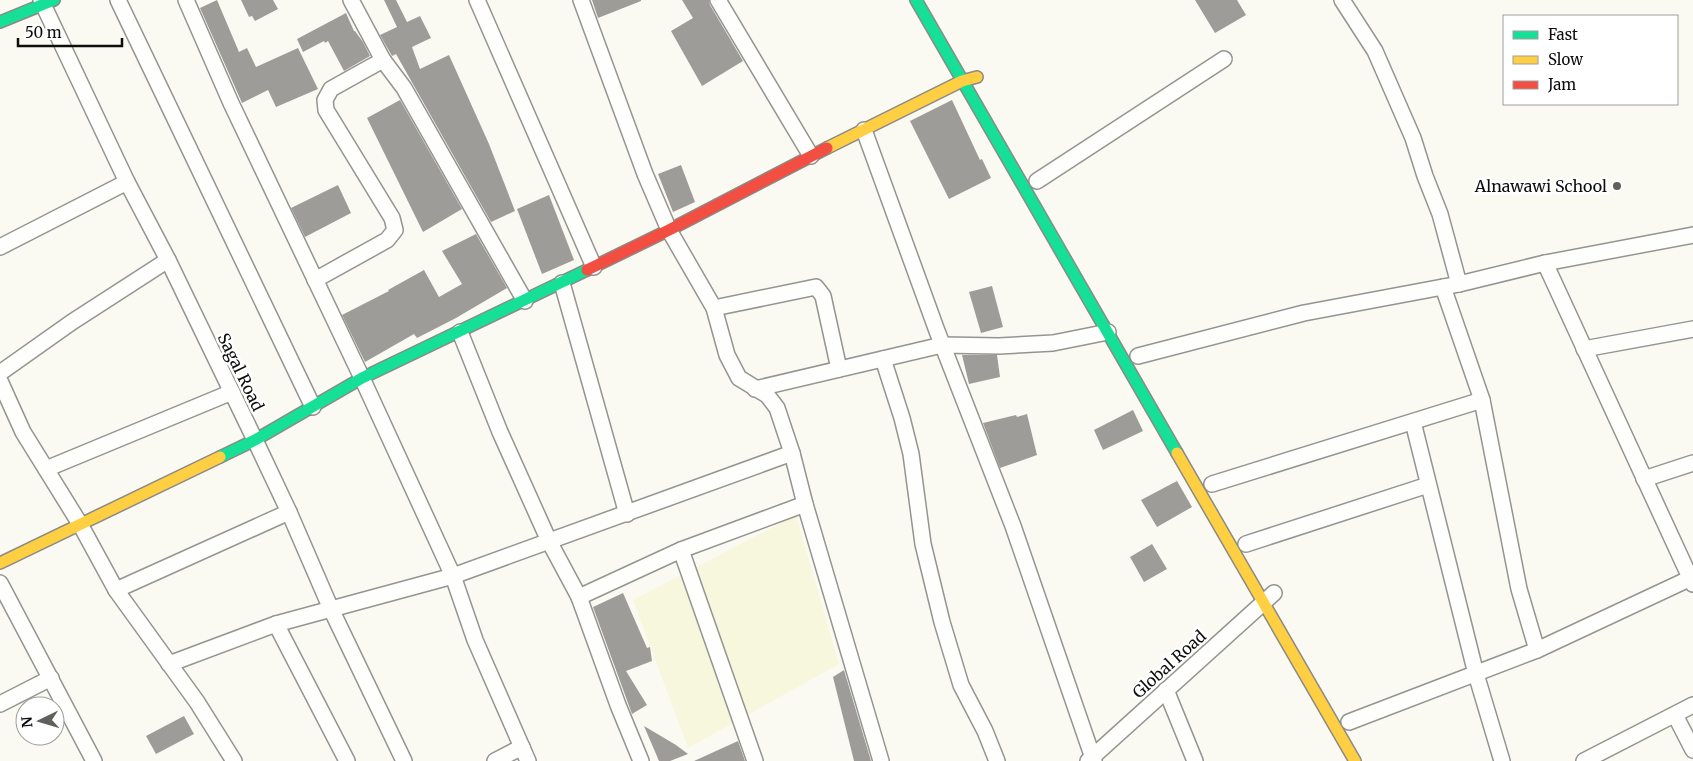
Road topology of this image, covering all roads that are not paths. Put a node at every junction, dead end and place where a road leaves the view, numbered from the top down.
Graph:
1 (118, 0) edge
2 (186, 0) edge
3 (351, 0) edge
4 (477, 0) edge
5 (581, 0) edge
6 (718, 0) edge
7 (916, 0) edge
8 (1342, 0) edge
9 (46, 1) edge
10 (0, 22) edge
11 (1224, 59) dead end
12 (383, 60) junction
13 (977, 77) dead end
14 (962, 81) junction
15 (864, 130) junction
16 (811, 156) junction
17 (127, 182) junction
18 (1037, 182) dead end
19 (669, 230) junction
20 (1693, 235) edge
21 (0, 247) edge
22 (168, 260) junction
23 (1545, 263) junction
24 (594, 267) junction
25 (314, 280) junction
26 (562, 282) junction
27 (1459, 284) junction
28 (1444, 287) junction
29 (525, 301) junction
30 (714, 308) junction
31 (1693, 329) edge
32 (460, 332) junction
33 (1108, 332) junction
34 (942, 345) junction
35 (1584, 349) junction
36 (1138, 356) dead end
37 (883, 359) junction
38 (840, 369) junction
39 (0, 372) edge
40 (362, 378) junction
41 (0, 381) edge
42 (755, 389) junction
43 (232, 392) junction
44 (1482, 400) junction
45 (313, 407) junction
46 (1413, 422) junction
47 (255, 440) junction
48 (792, 453) junction
49 (1693, 463) edge
50 (46, 469) junction
51 (1644, 479) junction
52 (1212, 484) dead end
53 (1428, 485) junction
54 (805, 504) junction
55 (289, 512) junction
56 (627, 514) junction
57 (80, 524) junction
58 (548, 541) junction
59 (1246, 544) dead end
60 (680, 550) junction
61 (0, 563) edge
62 (453, 576) junction
63 (1692, 580) edge
64 (0, 583) edge
65 (116, 590) junction
66 (1272, 596) junction
67 (579, 597) junction
68 (331, 609) junction
69 (276, 624) junction
70 (1537, 650) junction
71 (169, 664) junction
72 (1476, 674) junction
73 (51, 678) junction
74 (1166, 690) junction
75 (0, 704) edge
76 (1693, 705) edge
77 (1674, 715) junction
78 (1349, 722) dead end
79 (522, 747) junction
80 (1693, 750) edge
81 (1091, 760) edge
82 (94, 761) edge
83 (234, 761) edge
84 (348, 761) edge
85 (404, 761) edge
86 (495, 761) edge
87 (528, 761) edge
88 (641, 761) edge
89 (755, 761) edge
90 (881, 761) edge
91 (997, 761) edge
92 (1195, 761) edge
93 (1355, 761) edge
94 (1502, 761) edge
95 (1584, 761) edge

1 - 45 street
2 - 25 street
3 - 12 street
4 - 24 street
5 - 19 street
6 - 16 street
7 - 14 street
8 - 27 street
9 - 10 street
9 - 17 street, Sagal Road
11 - 18 street
12 - 25 street
12 - 29 street
13 - 14 street
14 - 15 street
14 - 33 street
15 - 16 street
15 - 34 street
16 - 19 street
17 - 21 street
17 - 22 street, Sagal Road
19 - 24 street
19 - 30 street
20 - 23 street
22 - 39 street
22 - 43 street, Sagal Road
23 - 27 street
23 - 35 street
24 - 26 street
25 - 40 street
26 - 29 street
26 - 56 street
27 - 28 street
28 - 36 street
28 - 44 street
29 - 32 street
30 - 38 street
30 - 42 street
31 - 35 street
32 - 40 street
32 - 58 street
33 - 34 street
33 - 66 street
34 - 37 street
34 - 81 street
35 - 51 street
37 - 38 street
37 - 91 street
38 - 42 street
40 - 45 street
40 - 62 street
41 - 50 street
42 - 48 street
43 - 47 street, Sagal Road
43 - 50 street
44 - 46 street
44 - 70 street
45 - 47 street
46 - 52 street
46 - 53 street
47 - 55 street, Sagal Road
47 - 57 street
48 - 54 street
48 - 56 street
49 - 51 street
50 - 57 street
51 - 63 street
53 - 59 street
53 - 72 street
54 - 60 street
54 - 90 street
55 - 65 street
55 - 68 street, Sagal Road
56 - 58 street
57 - 61 street
57 - 65 street
58 - 62 street
58 - 67 street
60 - 67 street
60 - 89 street
62 - 68 street
62 - 79 street
63 - 70 street
64 - 73 street
65 - 71 street
66 - 74 street, Global Road
66 - 93 street
67 - 88 street
68 - 69 street
68 - 85 street, Sagal Road
69 - 71 street
69 - 84 street
70 - 72 street
71 - 83 street
72 - 78 street
72 - 94 street
73 - 75 street
73 - 82 street
74 - 81 street, Global Road
74 - 92 street
76 - 77 street
77 - 80 street
77 - 95 street
79 - 86 street
79 - 87 street

